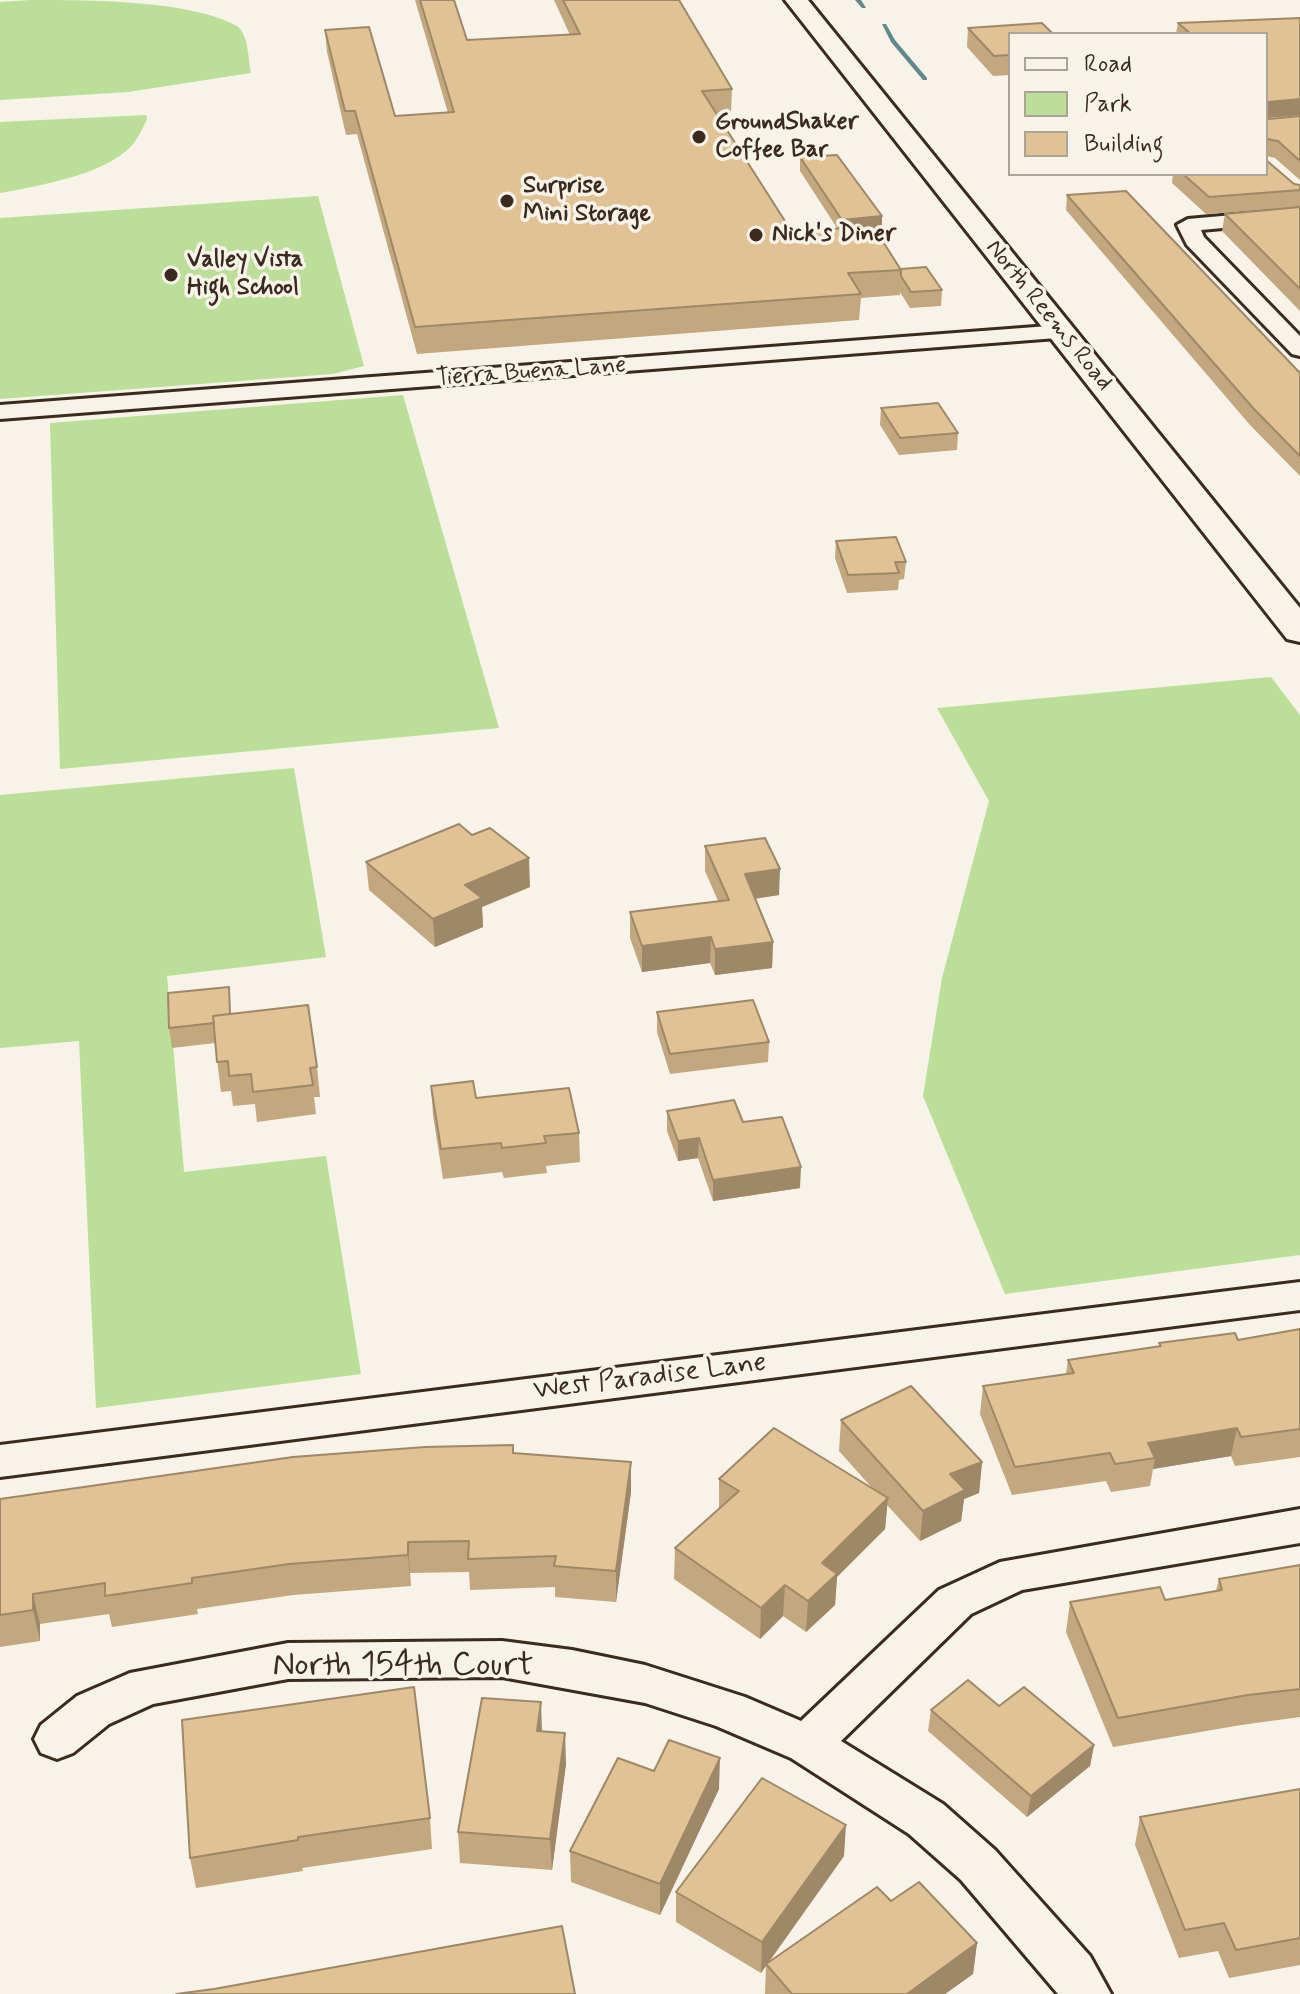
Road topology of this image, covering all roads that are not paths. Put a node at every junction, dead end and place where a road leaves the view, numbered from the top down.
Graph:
1 (796, 0) edge
2 (1300, 215) edge
3 (1300, 320) edge
4 (1275, 323) junction
5 (1062, 332) junction
6 (1300, 349) edge
7 (0, 412) edge
8 (1300, 631) edge
9 (1300, 1296) edge
10 (0, 1461) edge
11 (1300, 1526) edge
12 (57, 1739) dead end
13 (807, 1744) junction
14 (1086, 1994) edge

1 - 5 main road, North Reems Road
2 - 4 street
3 - 4 street
4 - 6 street
5 - 7 street, Tierra Buena Lane
5 - 8 main road, North Reems Road
9 - 10 street, West Paradise Lane
11 - 13 street
12 - 13 street, North 154th Court
13 - 14 street, North 154th Court

